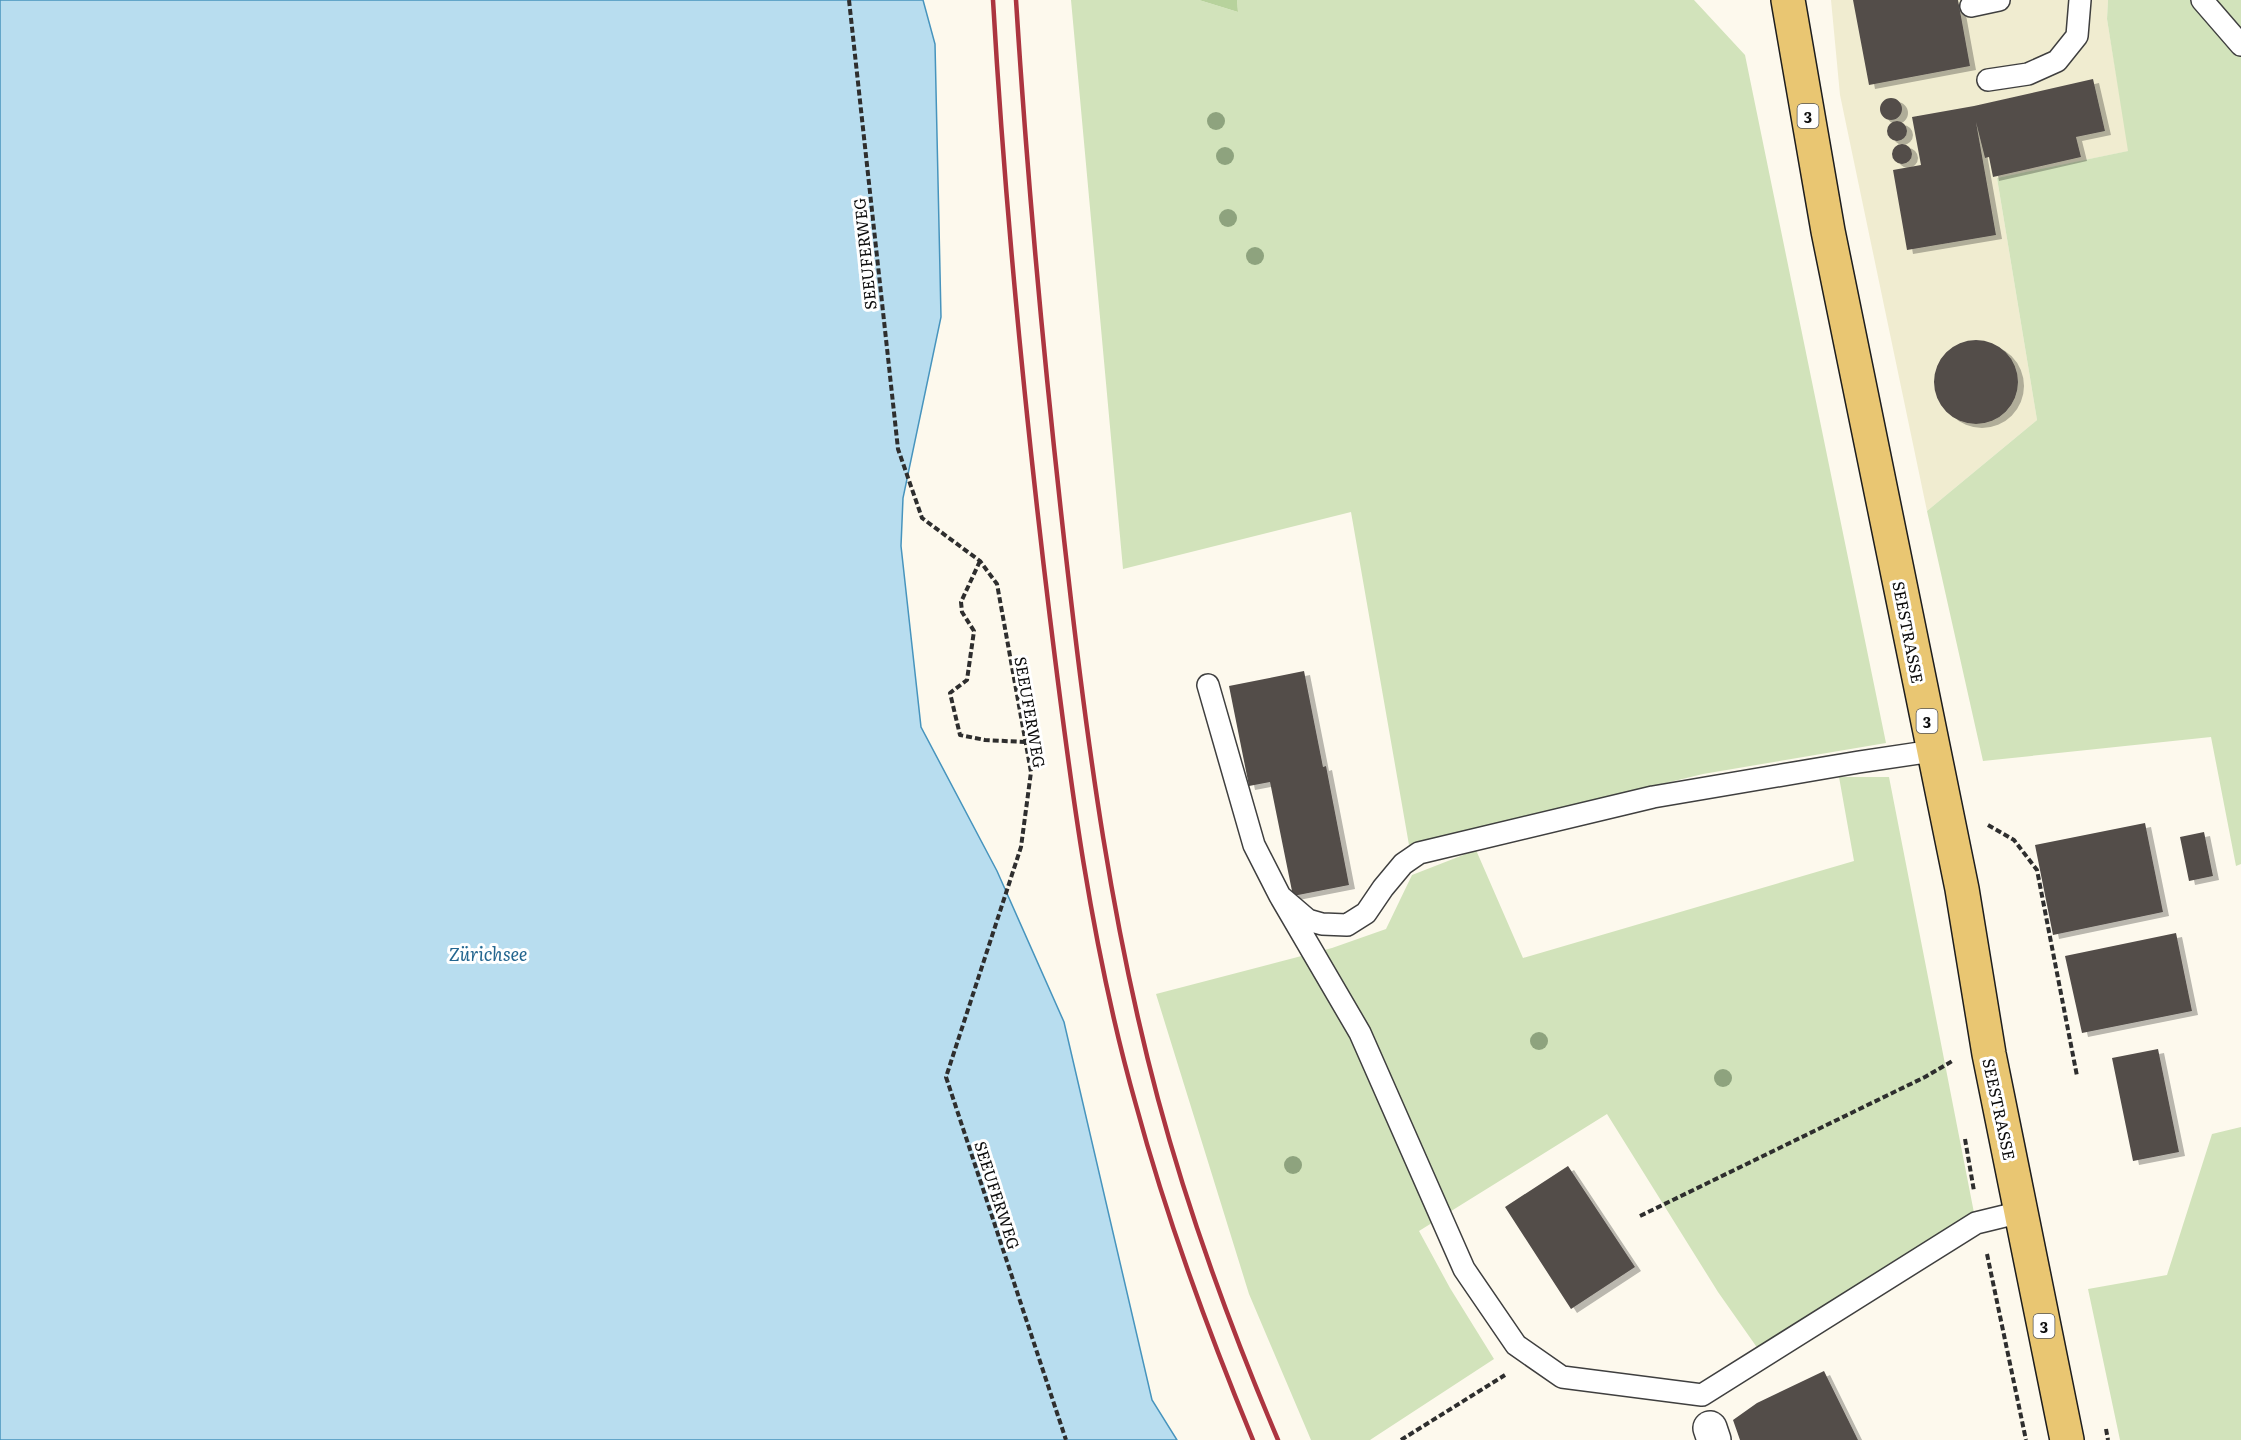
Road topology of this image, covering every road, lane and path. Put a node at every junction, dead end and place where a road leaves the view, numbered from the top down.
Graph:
1 (849, 0) edge
2 (1788, 0) edge
3 (2000, 0) edge
4 (2080, 0) edge
5 (2202, 0) edge
6 (1971, 6) dead end
7 (2241, 45) edge
8 (1988, 80) dead end
9 (980, 561) junction
10 (1208, 685) dead end
11 (1025, 742) junction
12 (1933, 751) junction
13 (1983, 824) dead end
14 (1280, 896) junction
15 (1989, 1054) junction
16 (2077, 1076) dead end
17 (2021, 1212) junction
18 (1640, 1216) dead end
19 (1534, 1357) junction
20 (1066, 1440) edge
21 (1401, 1440) edge
22 (2067, 1440) edge

1 - 9 path, SEEUFERWEG
2 - 12 main road, SEESTRASSE / 3
3 - 6 lane
4 - 8 lane
5 - 7 lane
9 - 11 path, SEEUFERWEG
9 - 11 path
10 - 14 lane
11 - 20 path, SEEUFERWEG
12 - 14 lane
12 - 15 main road, SEESTRASSE / 3
13 - 16 path
14 - 19 lane
15 - 17 main road, SEESTRASSE / 3
15 - 18 path
17 - 19 lane
17 - 22 main road, SEESTRASSE / 3
19 - 21 path

